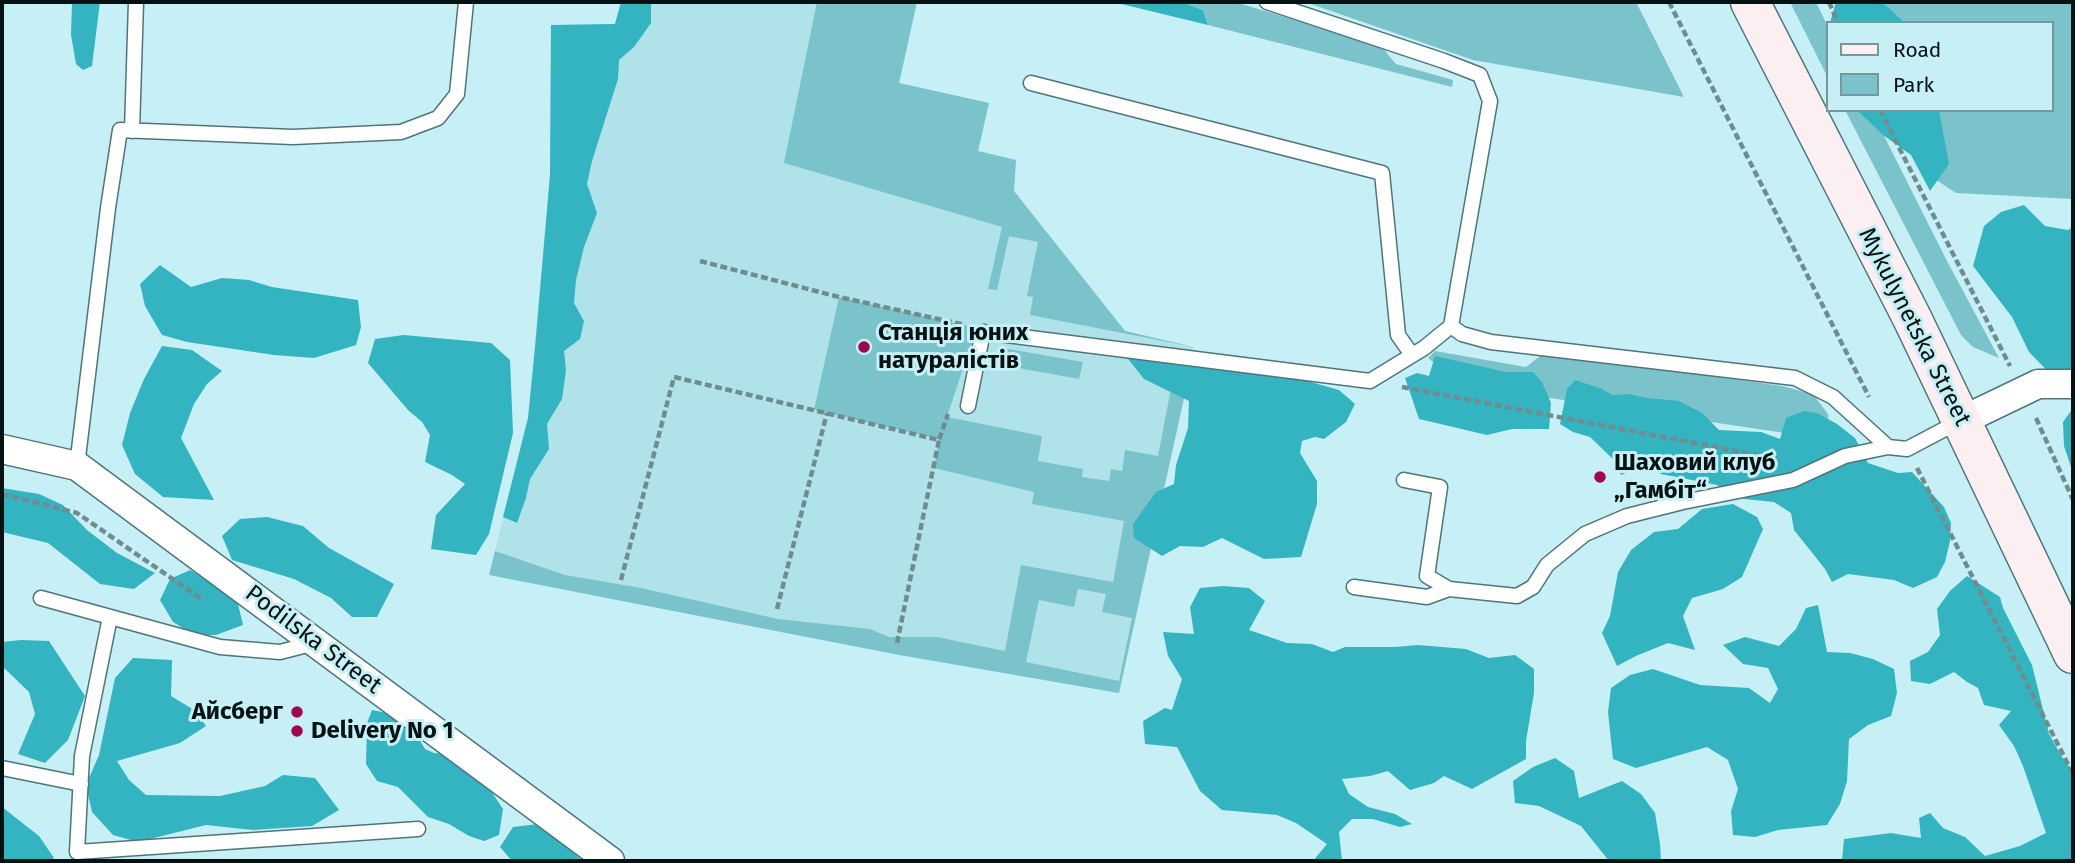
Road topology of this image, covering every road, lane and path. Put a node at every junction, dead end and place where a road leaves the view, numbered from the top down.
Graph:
1 (136, 2) edge
2 (466, 2) edge
3 (1267, 2) edge
4 (1669, 2) edge
5 (1750, 2) edge
6 (1829, 2) edge
7 (1837, 21) edge
8 (1031, 83) dead end
9 (1881, 112) edge
10 (132, 131) junction
11 (700, 261) dead end
12 (1451, 326) junction
13 (983, 332) junction
14 (1412, 355) junction
15 (1370, 381) junction
16 (2073, 384) edge
17 (2023, 391) junction
18 (1871, 401) dead end
19 (951, 404) dead end
20 (968, 406) dead end
21 (827, 413) junction
22 (1961, 421) junction
23 (940, 440) junction
24 (1888, 447) junction
25 (2, 449) edge
26 (1907, 449) junction
27 (77, 466) junction
28 (1821, 467) junction
29 (1404, 480) dead end
30 (2073, 500) edge
31 (621, 580) dead end
32 (1354, 587) dead end
33 (1449, 589) junction
34 (41, 598) dead end
35 (777, 609) dead end
36 (110, 617) junction
37 (316, 643) junction
38 (897, 643) dead end
39 (2073, 654) edge
40 (2, 768) edge
41 (2073, 775) edge
42 (81, 784) junction
43 (418, 829) dead end
44 (74, 856) edge
45 (610, 861) edge

1 - 10 lane
2 - 10 lane
3 - 12 lane
4 - 18 path
5 - 22 main road, Mykulynetska Street
6 - 7 path
8 - 14 lane
9 - 17 path
10 - 27 lane
11 - 13 path
12 - 14 lane
12 - 24 lane
13 - 15 lane
13 - 20 lane
14 - 15 lane
15 - 28 path
16 - 17 street
17 - 22 street
17 - 30 path
19 - 23 path
21 - 23 path
21 - 31 path
21 - 35 path
22 - 26 lane
22 - 39 main road, Mykulynetska Street
23 - 38 path
24 - 26 lane
24 - 28 lane
25 - 27 street, Podilska Street
26 - 41 path
27 - 37 street, Podilska Street
28 - 33 lane
29 - 33 lane
32 - 33 lane
34 - 36 lane
36 - 37 lane
36 - 42 lane
37 - 45 street, Podilska Street
40 - 42 lane
42 - 44 lane
43 - 44 lane

